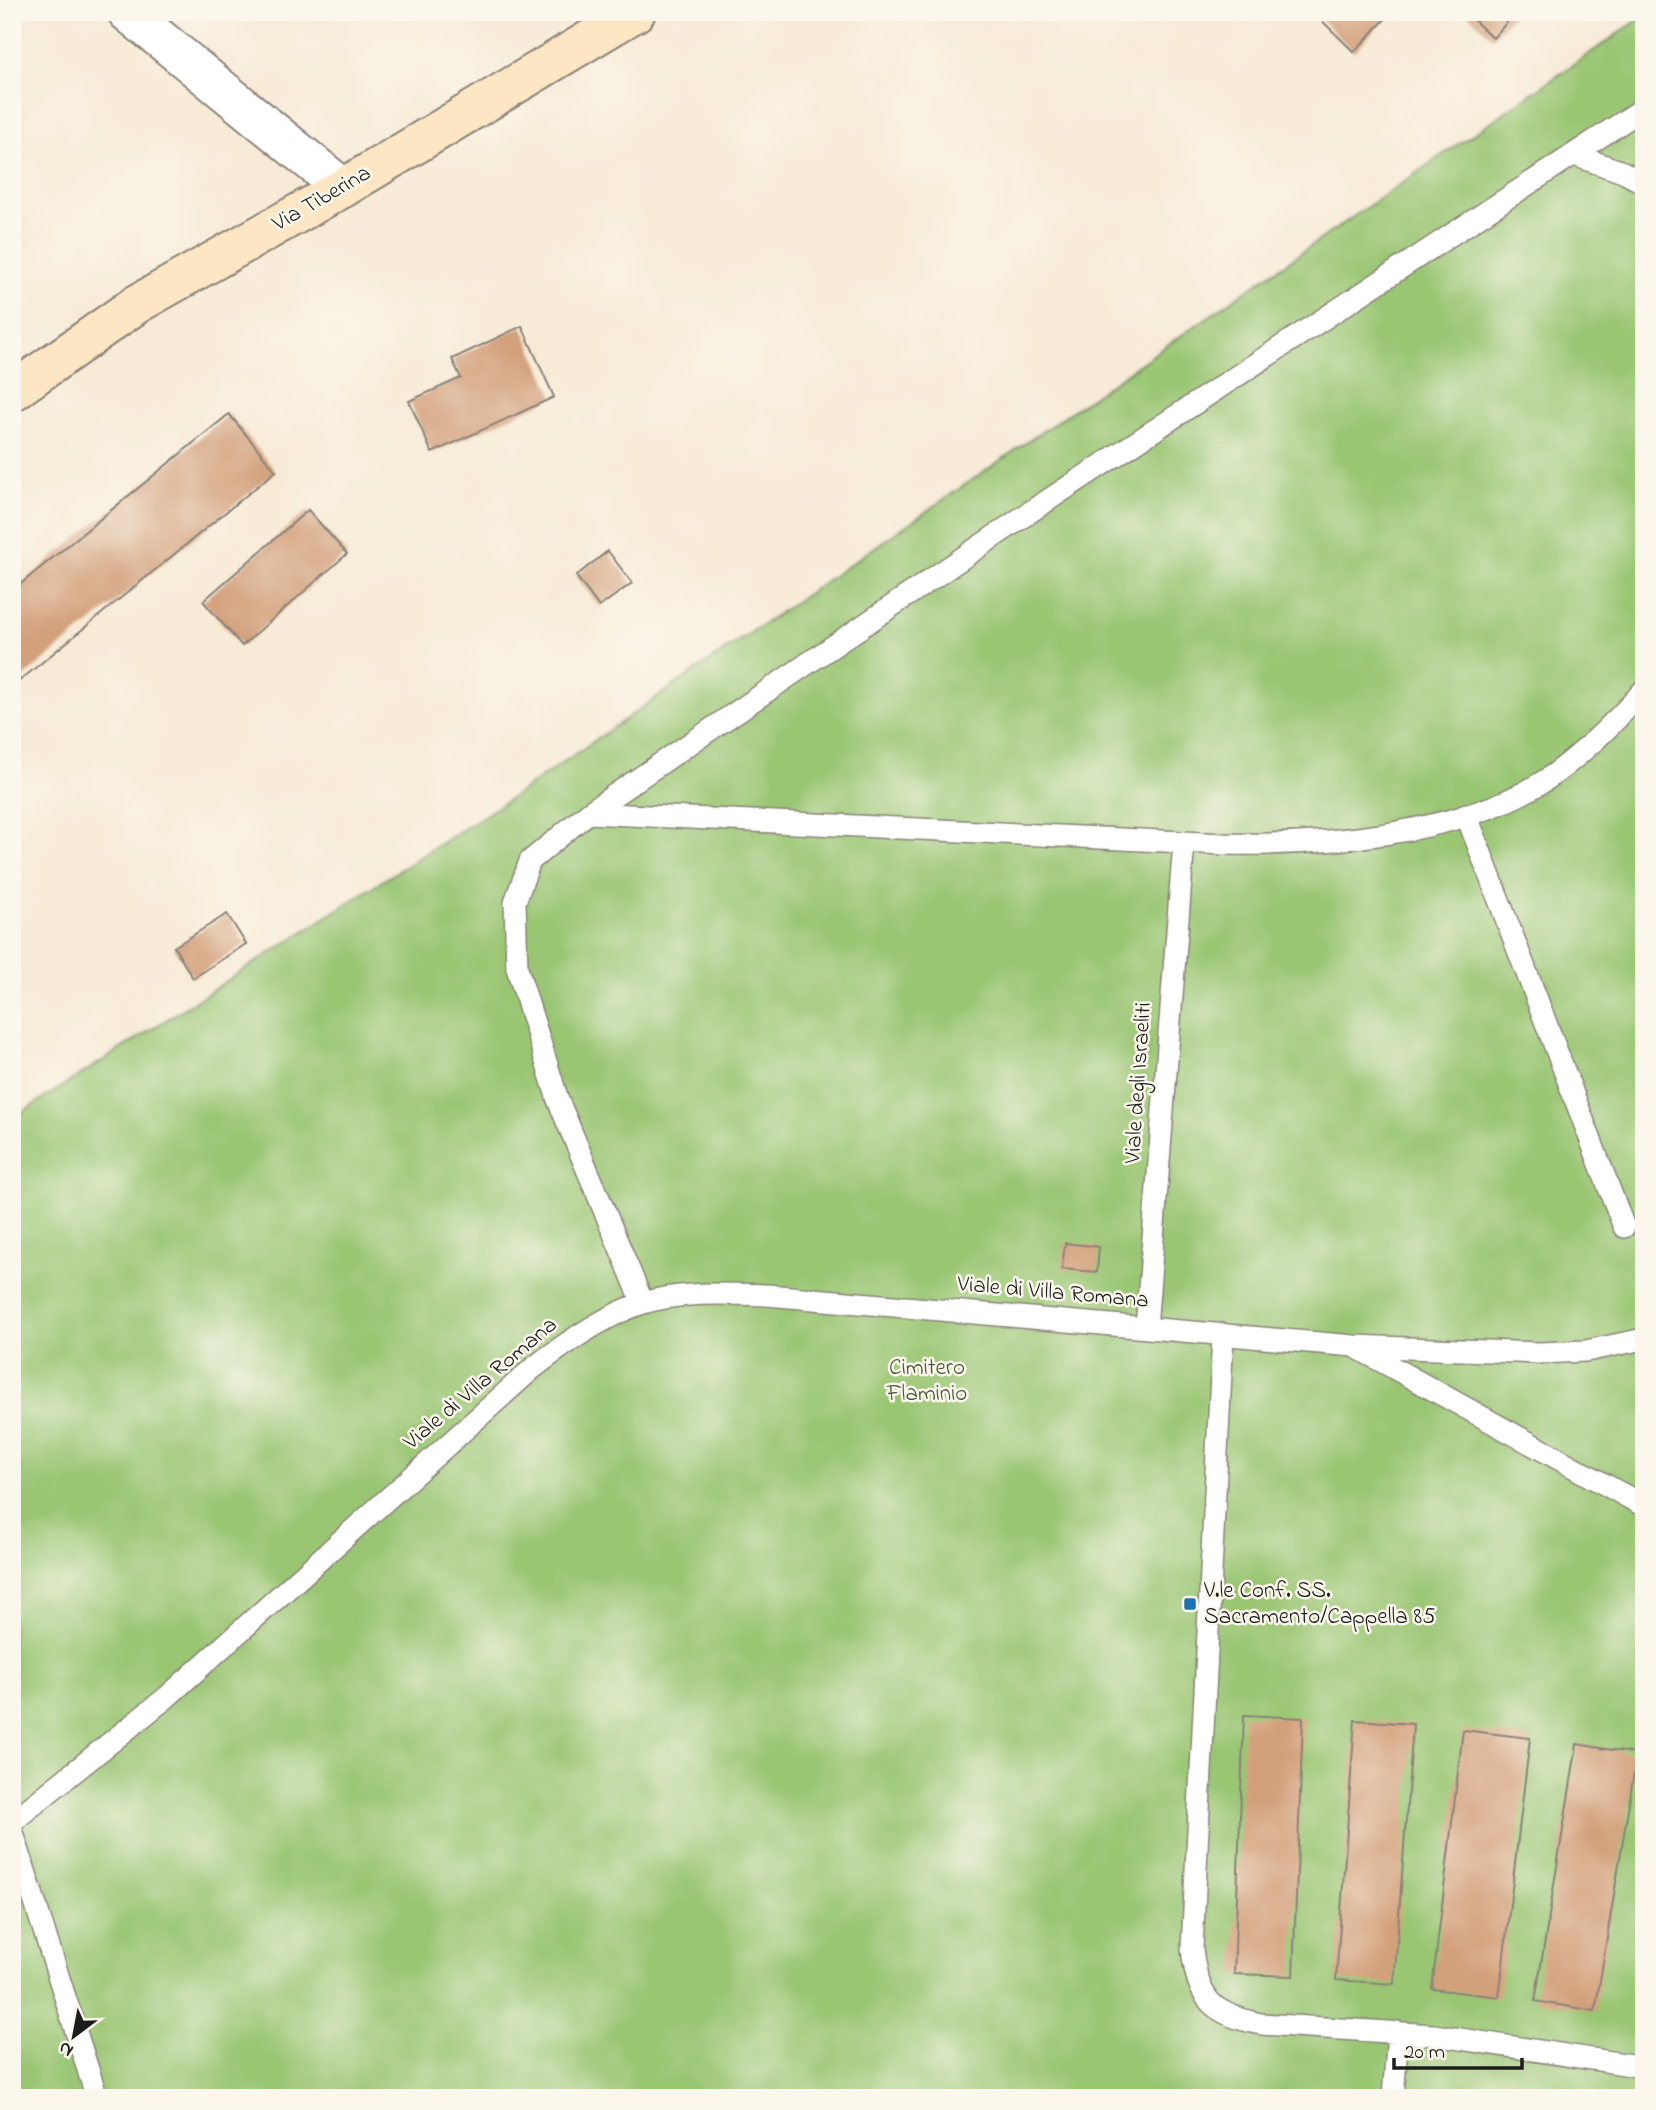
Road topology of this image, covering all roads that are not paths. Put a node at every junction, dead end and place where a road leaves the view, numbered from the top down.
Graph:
1 (127, 12) edge
2 (636, 12) edge
3 (1644, 108) edge
4 (1574, 155) junction
5 (1644, 183) edge
6 (344, 188) junction
7 (12, 392) edge
8 (1644, 690) edge
9 (589, 813) junction
10 (1466, 814) junction
11 (1184, 842) junction
12 (1624, 1227) dead end
13 (643, 1303) junction
14 (1146, 1328) junction
15 (1223, 1334) junction
16 (1644, 1339) edge
17 (1354, 1346) junction
18 (1644, 1506) edge
19 (12, 1822) edge
20 (12, 1830) edge
21 (1398, 2032) junction
22 (1644, 2067) edge
23 (97, 2098) edge
24 (1392, 2098) edge

1 - 6 street
2 - 6 main road, Via Tiberina
3 - 4 lane
4 - 5 lane
4 - 9 lane
6 - 7 main road, Via Tiberina
8 - 10 lane
9 - 11 lane
9 - 13 lane
10 - 11 lane
10 - 12 lane
11 - 14 lane, Viale degli Israeliti
13 - 14 lane, Viale di Villa Romana
13 - 19 lane, Viale di Villa Romana
14 - 15 lane, Viale di Villa Romana
15 - 17 lane, Viale di Villa Romana
15 - 21 lane
16 - 17 lane, Viale di Villa Romana
17 - 18 lane, Viale di Villa Romana
20 - 23 lane
21 - 22 lane
21 - 24 lane

